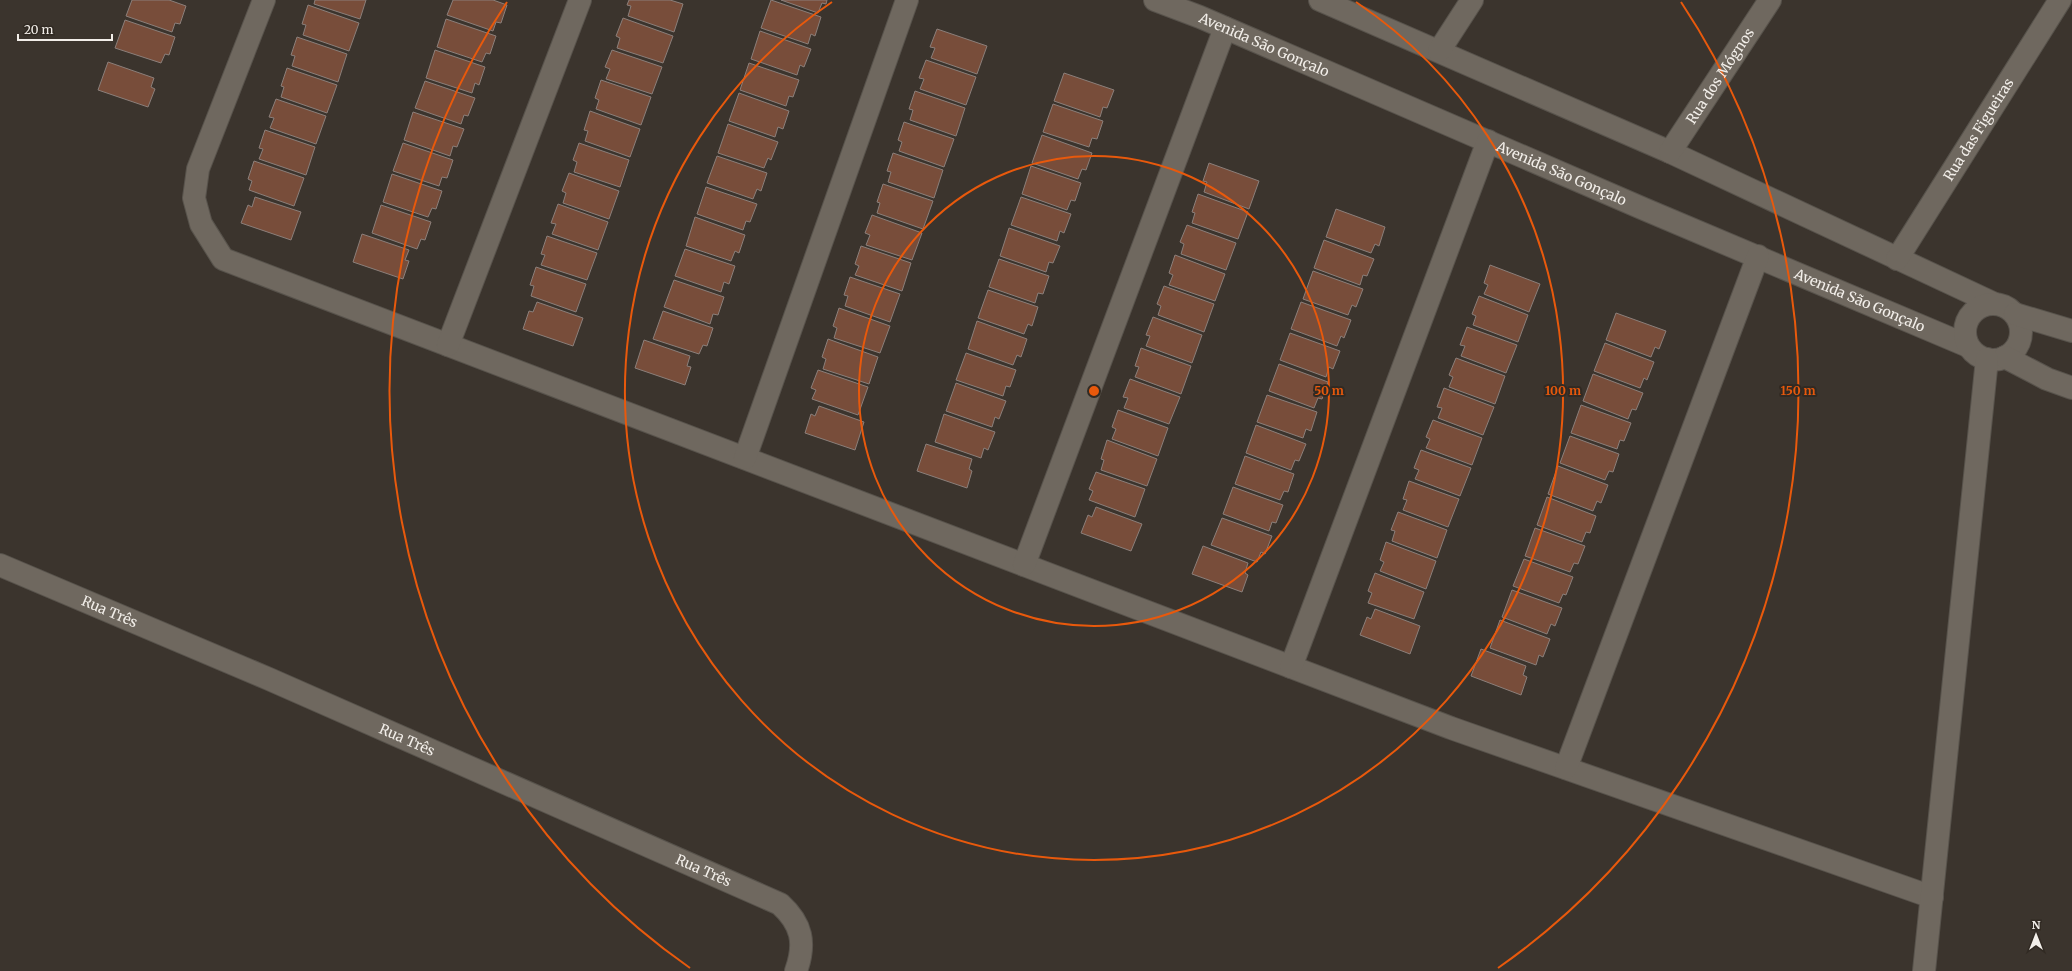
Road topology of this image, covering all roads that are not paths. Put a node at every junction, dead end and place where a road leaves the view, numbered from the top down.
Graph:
1 (264, 0) edge
2 (580, 0) edge
3 (907, 0) edge
4 (1155, 0) edge
5 (1320, 0) edge
6 (1472, 0) edge
7 (1770, 0) edge
8 (2060, 0) edge
9 (1225, 28) junction
10 (1439, 51) junction
11 (1488, 141) junction
12 (1670, 152) junction
13 (1758, 256) junction
14 (1897, 258) junction
15 (1995, 304) junction
16 (2015, 314) junction
17 (2072, 331) edge
18 (448, 345) junction
19 (1968, 346) junction
20 (1996, 358) junction
21 (2072, 388) edge
22 (746, 458) junction
23 (0, 565) edge
24 (1024, 565) junction
25 (1291, 666) junction
26 (1566, 768) junction
27 (1932, 897) junction
28 (796, 971) edge
29 (1924, 971) edge

1 - 18 street
2 - 18 street
3 - 22 street
4 - 9 street, Avenida São Gonçalo
5 - 10 street
6 - 10 street
7 - 12 street, Rua dos Mógnos
8 - 14 street, Rua das Figueiras
9 - 11 street, Avenida São Gonçalo
9 - 24 street
10 - 12 street
11 - 13 street, Avenida São Gonçalo
11 - 25 street
12 - 14 street
13 - 19 street, Avenida São Gonçalo
13 - 26 street
14 - 15 street
15 - 16 street
15 - 19 street
16 - 17 street
16 - 20 street
18 - 22 street
19 - 20 street
20 - 21 street
20 - 27 street
22 - 24 street
23 - 28 street, Rua Três
24 - 25 street
25 - 26 street
26 - 27 street
27 - 29 street

